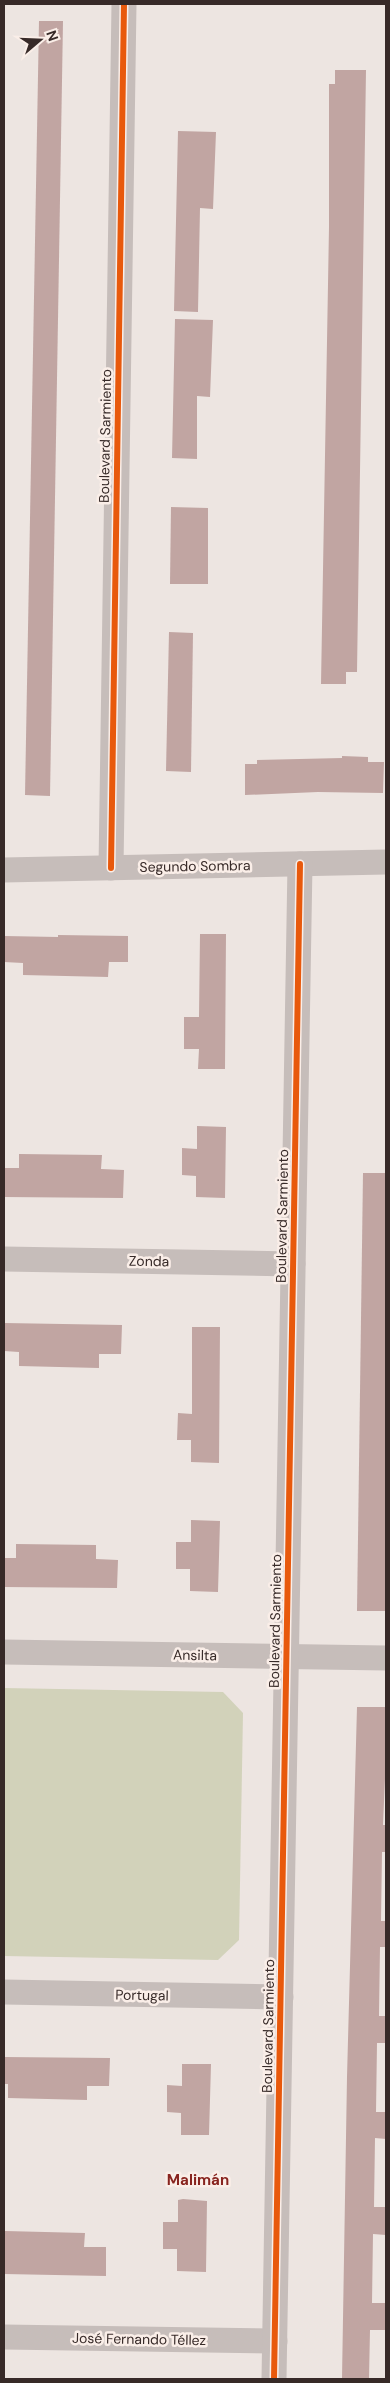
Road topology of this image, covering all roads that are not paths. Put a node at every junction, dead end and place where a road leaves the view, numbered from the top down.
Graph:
1 (124, 4) edge
2 (386, 862) edge
3 (300, 864) junction
4 (111, 868) junction
5 (4, 870) edge
6 (4, 1259) edge
7 (293, 1264) junction
8 (4, 1652) edge
9 (287, 1656) junction
10 (386, 1658) edge
11 (4, 1992) edge
12 (281, 1997) junction
13 (4, 2337) edge
14 (274, 2341) junction
15 (274, 2379) edge

1 - 4 street, Boulevard Sarmiento
2 - 3 street, Segundo Sombra
3 - 4 street, Segundo Sombra
3 - 7 street, Boulevard Sarmiento
4 - 5 street, Segundo Sombra
6 - 7 street, Zonda
7 - 9 street, Boulevard Sarmiento
8 - 9 street, Ansilta
9 - 10 street, Ansilta
9 - 12 street, Boulevard Sarmiento
11 - 12 street, Portugal
12 - 14 street, Boulevard Sarmiento
13 - 14 street, José Fernando Téllez
14 - 15 street, Boulevard Sarmiento

